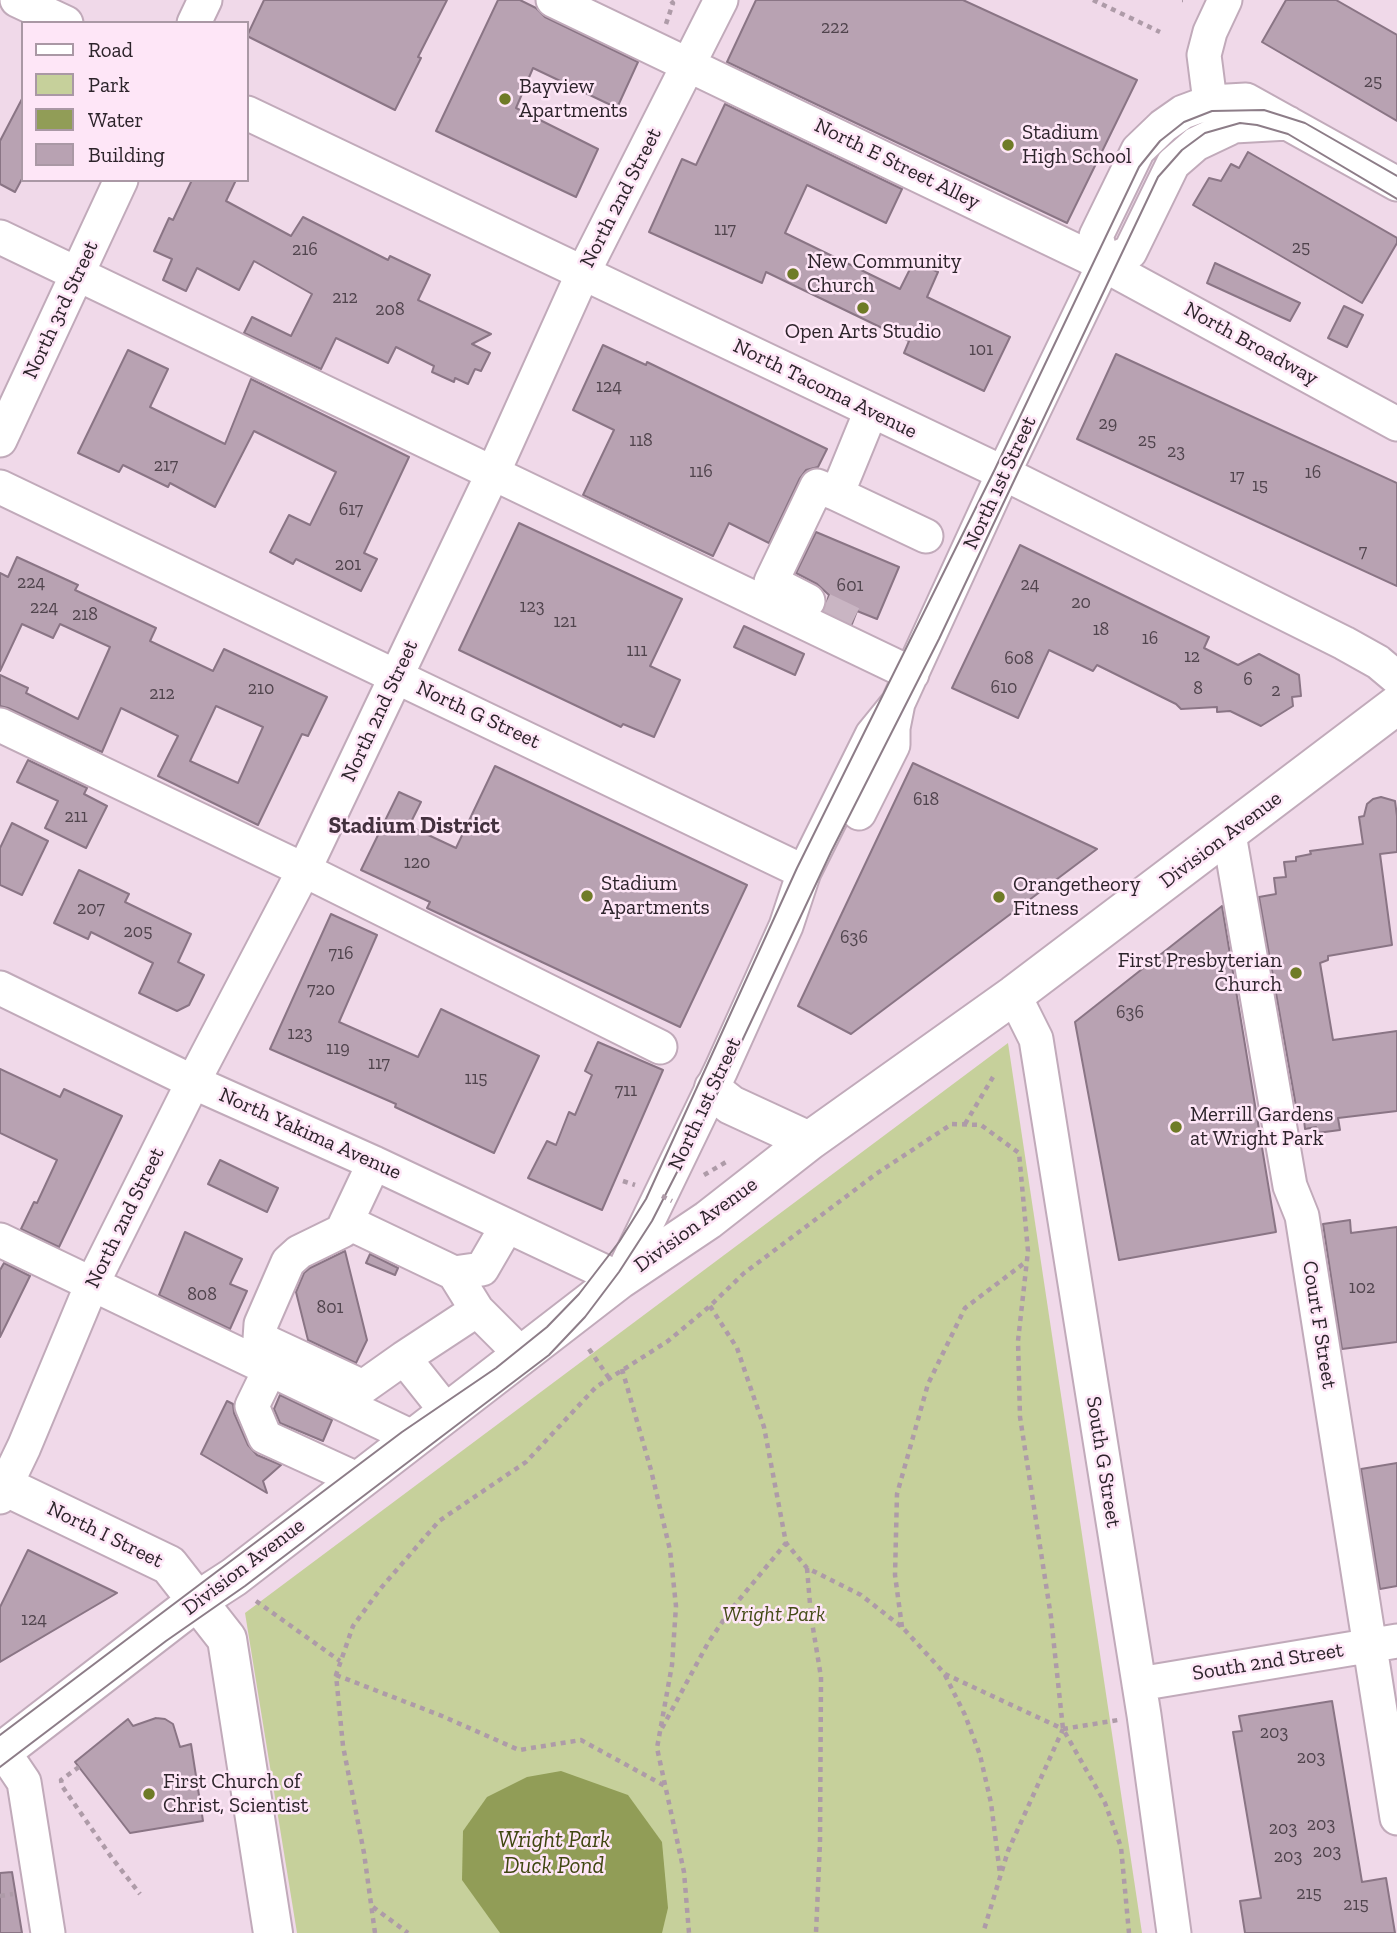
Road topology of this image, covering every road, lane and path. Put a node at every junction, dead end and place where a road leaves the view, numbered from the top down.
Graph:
1 (17, 0) edge
2 (205, 0) edge
3 (553, 0) edge
4 (670, 0) edge
5 (721, 0) edge
6 (1093, 0) edge
7 (1225, 0) edge
8 (62, 21) edge
9 (195, 21) edge
10 (1160, 32) dead end
11 (661, 36) dead end
12 (689, 63) junction
13 (1210, 102) junction
14 (248, 113) edge
15 (1288, 123) junction
16 (120, 182) edge
17 (1397, 184) edge
18 (0, 237) edge
19 (1104, 264) junction
20 (583, 273) junction
21 (78, 275) junction
22 (871, 411) junction
23 (1397, 424) edge
24 (0, 440) edge
25 (493, 473) junction
26 (1003, 474) junction
27 (0, 487) edge
28 (837, 494) junction
29 (926, 536) dead end
30 (397, 677) junction
31 (910, 678) junction
32 (1397, 678) edge
33 (1397, 705) edge
34 (0, 725) edge
35 (1229, 834) junction
36 (304, 870) junction
37 (804, 872) junction
38 (786, 926) junction
39 (0, 988) edge
40 (1014, 995) junction
41 (660, 1047) dead end
42 (993, 1077) dead end
43 (193, 1082) junction
44 (713, 1088) junction
45 (965, 1124) junction
46 (809, 1141) junction
47 (373, 1163) junction
48 (347, 1222) junction
49 (507, 1226) junction
50 (0, 1240) edge
51 (1027, 1261) junction
52 (454, 1273) junction
53 (620, 1279) junction
54 (92, 1284) junction
55 (710, 1306) junction
56 (477, 1310) junction
57 (589, 1349) dead end
58 (522, 1355) junction
59 (404, 1358) junction
60 (270, 1369) junction
61 (622, 1369) junction
62 (609, 1378) junction
63 (447, 1412) junction
64 (414, 1438) junction
65 (359, 1480) junction
66 (2, 1489) edge
67 (786, 1543) junction
68 (807, 1568) junction
69 (197, 1601) junction
70 (256, 1601) dead end
71 (903, 1628) junction
72 (1383, 1643) edge
73 (340, 1662) junction
74 (945, 1674) junction
75 (336, 1675) junction
76 (1139, 1684) junction
77 (1121, 1719) dead end
78 (1063, 1729) junction
79 (660, 1731) junction
80 (1, 1752) edge
81 (79, 1767) dead end
82 (666, 1786) junction
83 (1397, 1818) edge
84 (1000, 1876) junction
85 (140, 1894) dead end
86 (372, 1906) junction
87 (687, 1931) edge
88 (48, 1933) edge
89 (273, 1933) edge
90 (375, 1933) edge
91 (408, 1933) edge
92 (816, 1933) edge
93 (983, 1933) edge
94 (1129, 1933) edge
95 (1174, 1933) edge

1 - 8 street
2 - 9 street
3 - 12 street, North E Street Alley
4 - 11 path
5 - 12 street, North 2nd Street
6 - 10 path
7 - 13 street
12 - 19 street, North E Street Alley
12 - 20 street, North 2nd Street
13 - 15 street
13 - 19 street
14 - 20 street, North Tacoma Avenue
15 - 17 street
15 - 19 street
16 - 21 street, North 3rd Street
18 - 21 street
19 - 23 street, North Broadway
19 - 26 street, North 1st Street
20 - 22 street, North Tacoma Avenue
20 - 25 street, North 2nd Street
21 - 24 street, North 3rd Street
21 - 25 street
22 - 26 street, North Tacoma Avenue
22 - 28 street
25 - 30 street, North 2nd Street
25 - 31 street
26 - 31 street, North 1st Street
26 - 32 street, North Tacoma Avenue
27 - 30 street, North G Street
28 - 29 street
28 - 31 street
30 - 36 street, North 2nd Street
30 - 37 street, North G Street
31 - 37 street, North 1st Street
31 - 38 street, North 1st Street
33 - 35 main road, Division Avenue
34 - 36 street
35 - 40 main road, Division Avenue
35 - 72 street, Court F Street
36 - 41 street
36 - 43 street, North 2nd Street
37 - 38 street, North 1st Street
38 - 44 street, North 1st Street
39 - 43 street, North Yakima Avenue
40 - 46 main road, Division Avenue
40 - 76 street, South G Street
42 - 45 path
43 - 47 street, North Yakima Avenue
43 - 54 street, North 2nd Street
44 - 46 main road
44 - 53 street, North 1st Street
45 - 51 path
45 - 55 path
46 - 53 main road, Division Avenue
47 - 48 street
47 - 49 street, North Yakima Avenue
48 - 52 street
48 - 59 street
49 - 52 street
49 - 53 street, North Yakima Avenue
50 - 54 street
51 - 71 path
51 - 78 path
52 - 56 street
53 - 58 main road, Division Avenue
54 - 60 street
54 - 66 street, North 2nd Street
55 - 61 path
55 - 67 path
56 - 58 street
56 - 59 street
57 - 62 path
58 - 63 main road, Division Avenue
59 - 63 street
60 - 64 street
60 - 65 street
61 - 62 path
61 - 79 path
62 - 73 path
63 - 64 main road, Division Avenue
64 - 65 main road, Division Avenue
65 - 69 main road, Division Avenue
66 - 69 main road, North I Street
67 - 68 path
67 - 79 path
68 - 71 path
68 - 92 path
69 - 80 main road, Division Avenue
69 - 89 main road, North I Street
70 - 73 path
71 - 74 path
72 - 76 street, South 2nd Street
72 - 83 street, Court F Street
73 - 75 path
74 - 78 path
74 - 84 path
75 - 82 path
75 - 86 path
76 - 95 street, South G Street
77 - 78 path
78 - 84 path
78 - 94 path
79 - 82 path
80 - 88 street
81 - 85 path
82 - 87 path
84 - 93 path
86 - 90 path
86 - 91 path

